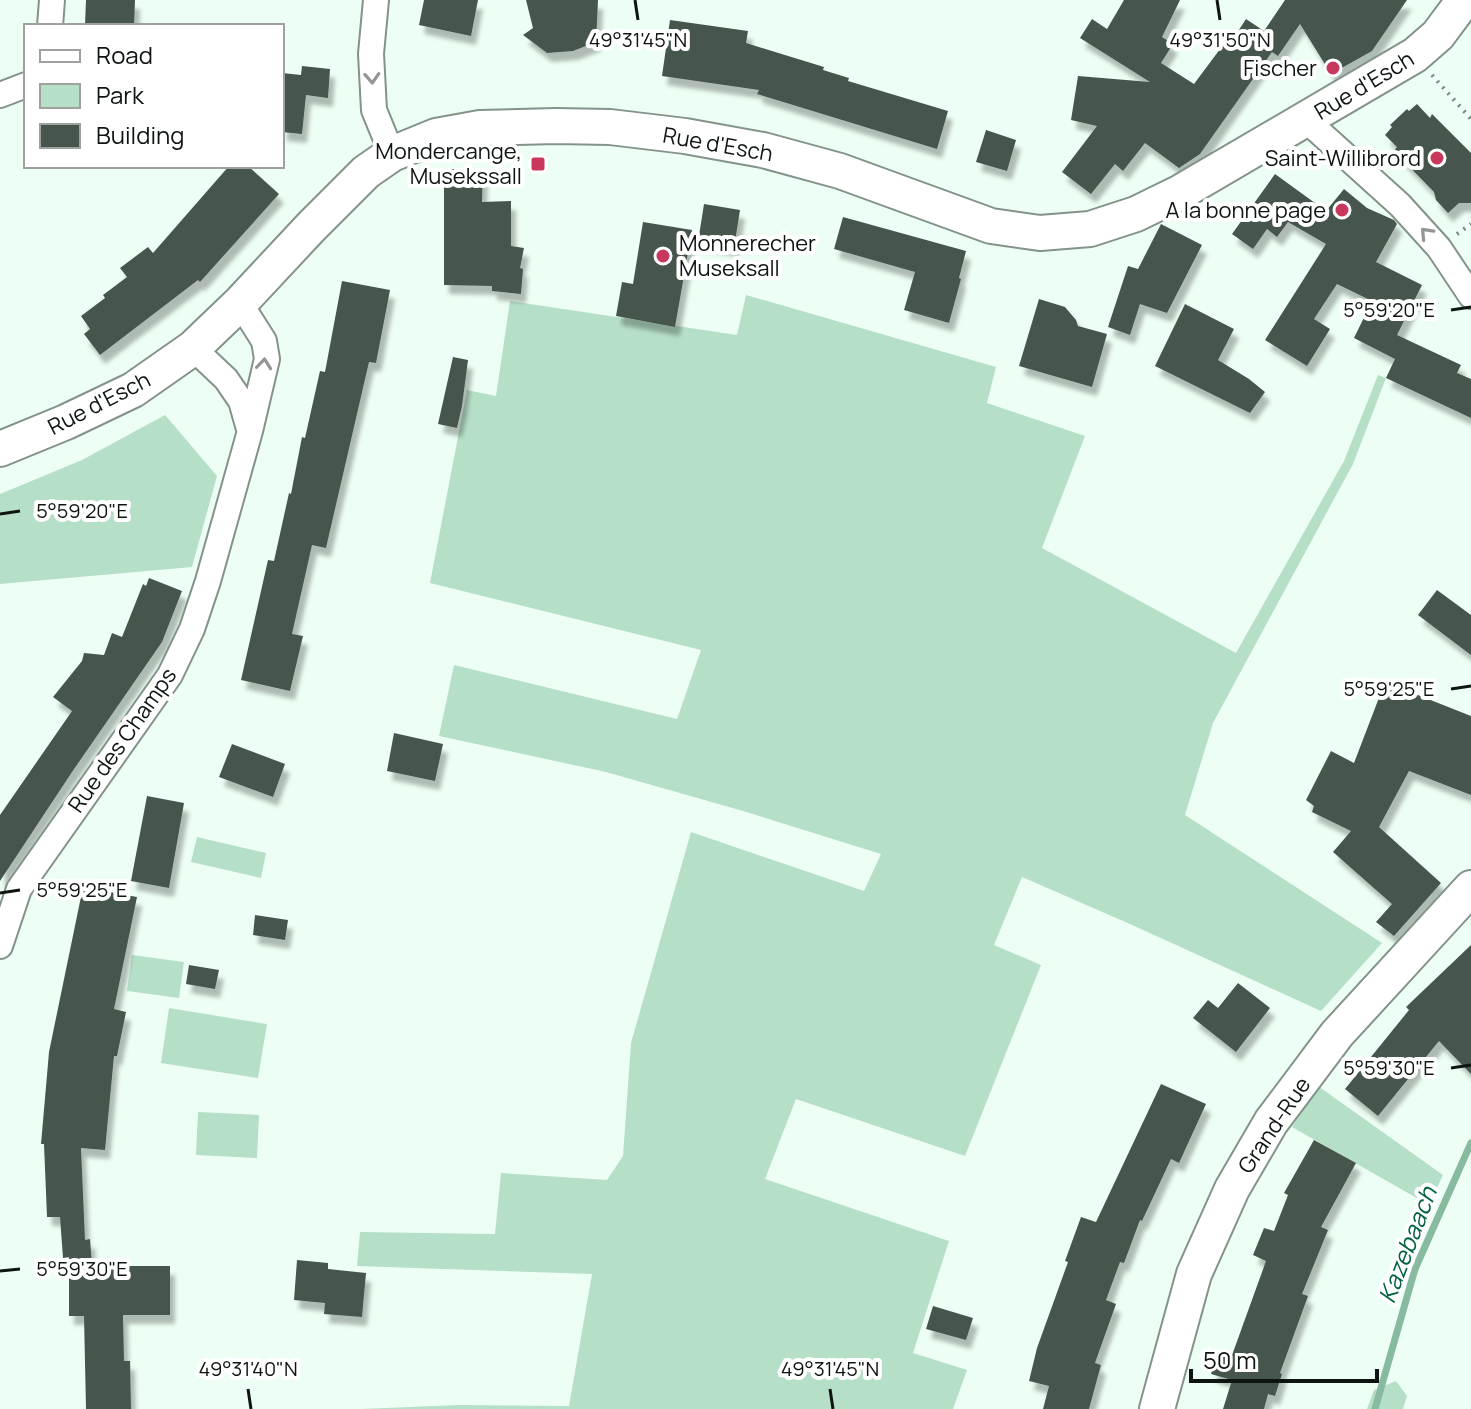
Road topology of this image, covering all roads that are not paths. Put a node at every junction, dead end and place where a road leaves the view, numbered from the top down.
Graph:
1 (52, 0) edge
2 (376, 0) edge
3 (1464, 0) edge
4 (50, 24) edge
5 (24, 86) edge
6 (0, 95) edge
7 (1306, 120) junction
8 (392, 154) junction
9 (1471, 296) edge
10 (240, 303) junction
11 (193, 348) junction
12 (250, 431) junction
13 (0, 449) edge
14 (1471, 888) edge
15 (0, 946) edge
16 (1157, 1409) edge

1 - 4 street
2 -> 8 street
3 - 7 main road, Rue d'Esch
5 - 6 street
7 - 8 main road, Rue d'Esch
9 -> 7 street
8 - 10 main road, Rue d'Esch
10 - 11 main road, Rue d'Esch
12 -> 10 street, Rue des Champs
11 - 12 street
11 - 13 main road, Rue d'Esch
12 - 15 street, Rue des Champs
14 - 16 main road, Grand-Rue

